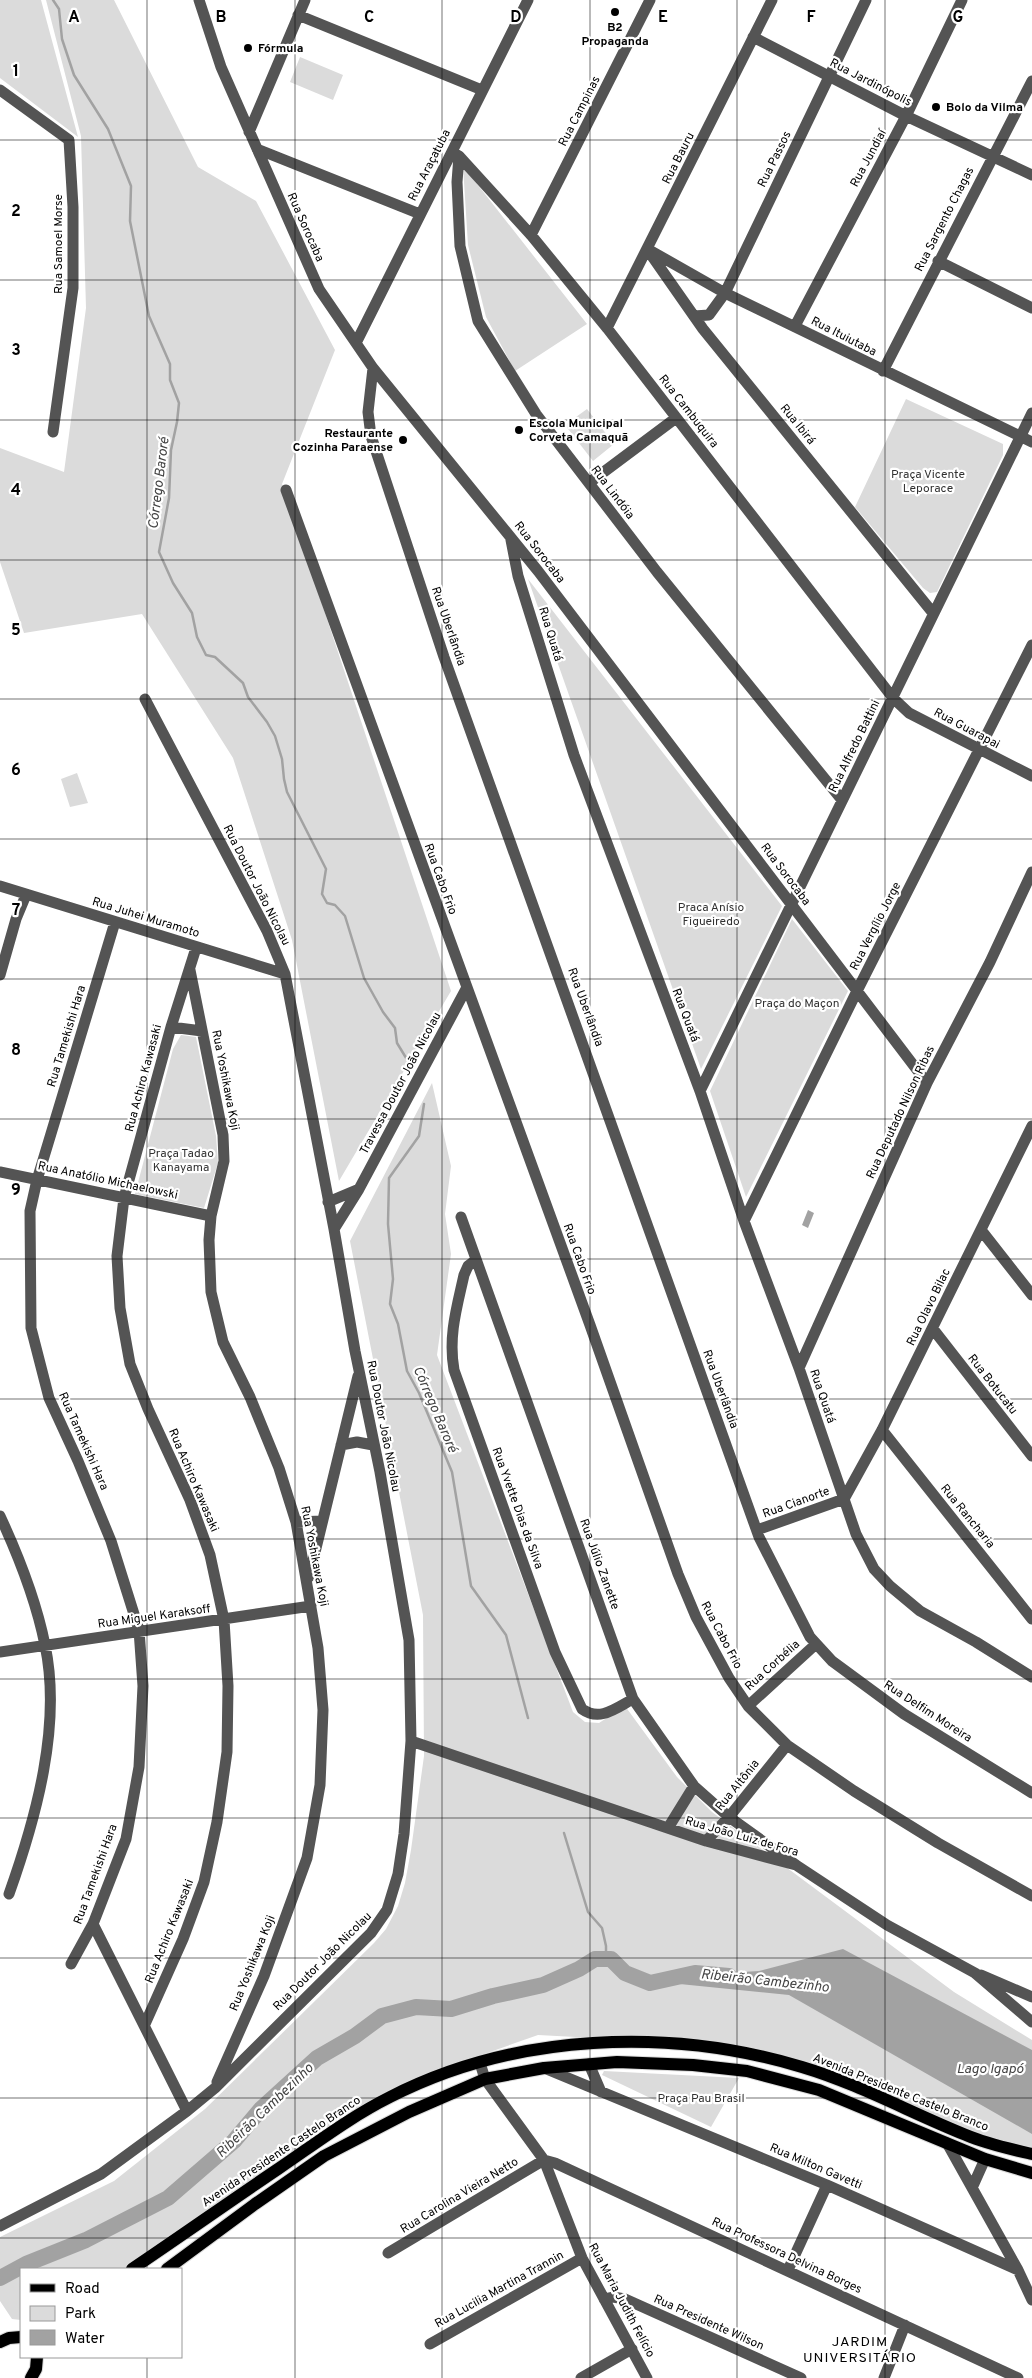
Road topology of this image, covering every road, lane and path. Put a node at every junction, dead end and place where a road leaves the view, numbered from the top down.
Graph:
1 (199, 0) edge
2 (305, 0) edge
3 (528, 0) edge
4 (650, 0) edge
5 (772, 0) edge
6 (866, 0) edge
7 (962, 0) edge
8 (298, 16) junction
9 (753, 37) junction
10 (829, 76) junction
11 (1032, 81) edge
12 (0, 90) edge
13 (482, 90) junction
14 (906, 116) junction
15 (249, 132) junction
16 (257, 149) junction
17 (455, 154) junction
18 (992, 155) junction
19 (1032, 175) edge
20 (420, 214) junction
21 (531, 235) junction
22 (647, 249) junction
23 (938, 261) junction
24 (724, 293) junction
25 (1032, 308) edge
26 (694, 316) junction
27 (795, 326) junction
28 (607, 328) junction
29 (356, 343) junction
30 (373, 368) junction
31 (883, 371) junction
32 (1032, 414) edge
33 (676, 418) junction
34 (53, 432) dead end
35 (1021, 436) junction
36 (1032, 442) edge
37 (589, 483) junction
38 (286, 490) dead end
39 (511, 538) junction
40 (538, 571) junction
41 (518, 576) junction
42 (933, 613) junction
43 (1032, 645) edge
44 (893, 698) junction
45 (145, 699) dead end
46 (980, 751) junction
47 (1032, 776) edge
48 (842, 800) junction
49 (1032, 872) edge
50 (0, 886) edge
51 (26, 895) junction
52 (792, 903) junction
53 (115, 922) junction
54 (196, 948) junction
55 (190, 970) junction
56 (285, 974) junction
57 (0, 975) edge
58 (466, 990) junction
59 (858, 990) junction
60 (171, 1027) junction
61 (202, 1031) junction
62 (927, 1083) junction
63 (700, 1091) junction
64 (1031, 1130) edge
65 (0, 1172) edge
66 (36, 1180) junction
67 (359, 1189) junction
68 (124, 1198) junction
69 (328, 1202) junction
70 (211, 1216) junction
71 (461, 1218) dead end
72 (744, 1221) junction
73 (334, 1229) junction
74 (981, 1230) junction
75 (476, 1260) junction
76 (1032, 1295) edge
77 (933, 1329) junction
78 (799, 1368) junction
79 (359, 1372) junction
80 (882, 1430) junction
81 (341, 1445) junction
82 (373, 1445) junction
83 (1032, 1456) edge
84 (844, 1499) junction
85 (0, 1516) edge
86 (322, 1521) junction
87 (296, 1522) junction
88 (757, 1530) junction
89 (308, 1583) junction
90 (311, 1606) junction
91 (1032, 1619) edge
92 (224, 1620) junction
93 (139, 1630) junction
94 (816, 1644) junction
95 (46, 1646) junction
96 (0, 1652) edge
97 (1032, 1677) edge
98 (633, 1699) junction
99 (748, 1706) junction
100 (411, 1741) junction
101 (787, 1744) junction
102 (694, 1786) junction
103 (1032, 1792) edge
104 (729, 1817) junction
105 (668, 1828) junction
106 (706, 1841) junction
107 (796, 1865) junction
108 (10, 1894) dead end
109 (1032, 1896) edge
110 (93, 1924) junction
111 (71, 1964) dead end
112 (975, 1973) junction
113 (1032, 1997) edge
114 (1032, 2022) edge
115 (145, 2024) junction
116 (480, 2062) junction
117 (588, 2064) junction
118 (544, 2068) junction
119 (485, 2079) junction
120 (214, 2088) junction
121 (601, 2092) junction
122 (187, 2111) junction
123 (947, 2142) junction
124 (1032, 2154) edge
125 (985, 2159) junction
126 (544, 2160) junction
127 (1032, 2173) edge
128 (827, 2185) junction
129 (972, 2188) junction
130 (0, 2226) edge
131 (388, 2253) dead end
132 (582, 2258) junction
133 (133, 2268) edge
134 (168, 2268) edge
135 (788, 2270) junction
136 (1018, 2270) junction
137 (604, 2299) junction
138 (1032, 2300) edge
139 (905, 2325) junction
140 (20, 2337) edge
141 (0, 2342) edge
142 (430, 2344) dead end
143 (632, 2349) junction
144 (40, 2358) edge
145 (31, 2378) edge
146 (581, 2378) edge
147 (647, 2378) edge
148 (800, 2378) edge
149 (884, 2378) edge
150 (1018, 2378) edge

1 - 15 street, Rua Sorocaba
2 - 8 street
3 - 13 street, Rua Araçatuba
4 - 21 street, Rua Campinas
5 - 9 street, Rua Bauru
6 - 10 street, Rua Passos
7 - 14 street, Rua Jundiaí
8 - 13 street
8 - 15 street
9 - 10 street, Rua Jardinópolis
9 - 22 street, Rua Bauru
10 - 14 street, Rua Jardinópolis
10 - 24 street, Rua Passos
11 - 18 street, Rua Sargento Chagas
12 - 34 street, Rua Samoel Morse
13 - 17 street, Rua Araçatuba
14 - 18 street, Rua Jardinópolis
14 - 27 street, Rua Jundiaí
15 - 16 street, Rua Sorocaba
16 - 20 street
16 - 29 street, Rua Sorocaba
17 - 20 street, Rua Araçatuba
17 - 21 street, Rua Cambuquira
17 - 37 street, Rua Lindóia
18 - 19 street, Rua Jardinópolis
18 - 23 street, Rua Sargento Chagas
20 - 29 street, Rua Araçatuba
21 - 28 street, Rua Cambuquira
22 - 24 street, Rua Ituiutaba
22 - 26 street, Rua Ibirá
22 - 28 street, Rua Bauru
23 - 25 street
23 - 31 street, Rua Sargento Chagas
24 - 26 street, Rua Passos
24 - 27 street, Rua Ituiutaba
26 - 42 street, Rua Ibirá
27 - 31 street, Rua Ituiutaba
28 - 33 street, Rua Cambuquira
29 - 30 street, Rua Sorocaba
30 - 39 street, Rua Sorocaba
30 - 88 street, Rua Uberlândia
31 - 35 street, Rua Ituiutaba
32 - 35 street, Rua Alfredo Battini
33 - 37 street
33 - 44 street, Rua Cambuquira
35 - 36 street, Rua Ituiutaba
35 - 42 street, Rua Alfredo Battini
37 - 48 street, Rua Lindóia
38 - 58 street, Rua Cabo Frio
39 - 40 street, Rua Sorocaba
39 - 41 street, Rua Quatá
40 - 41 street
40 - 52 street, Rua Sorocaba
41 - 63 street, Rua Quatá
42 - 44 street, Rua Alfredo Battini
43 - 46 street, Rua Vergílio Jorge
44 - 46 street, Rua Guarapai
44 - 48 street, Rua Alfredo Battini
45 - 56 street, Rua Doutor João Nicolau
46 - 47 street, Rua Guarapai
46 - 59 street, Rua Vergílio Jorge
48 - 52 street, Rua Alfredo Battini
49 - 62 street, Rua Deputado Nilson Ribas
50 - 51 street, Rua Juhei Muramoto
51 - 53 street, Rua Juhei Muramoto
51 - 57 street
52 - 59 street, Rua Sorocaba
52 - 63 street, Rua Alfredo Battini
53 - 54 street, Rua Juhei Muramoto
53 - 66 street, Rua Tamekishi Hara
54 - 55 street, Rua Achiro Kawasaki
54 - 56 street, Rua Juhei Muramoto
55 - 60 street, Rua Achiro Kawasaki
55 - 61 street, Rua Yoshikawa Koji
56 - 69 street, Rua Doutor João Nicolau
58 - 67 street, Travessa Doutor João Nicolau
58 - 99 street, Rua Cabo Frio
59 - 62 street, Rua Sorocaba
59 - 72 street, Rua Vergílio Jorge
60 - 61 street
60 - 68 street, Rua Achiro Kawasaki
61 - 70 street, Rua Yoshikawa Koji
62 - 78 street, Rua Deputado Nilson Ribas
63 - 72 street, Rua Quatá
64 - 74 street, Rua Olavo Bilac
65 - 66 street, Rua Anatólio Michaelowski
66 - 68 street, Rua Anatólio Michaelowski
66 - 93 street, Rua Tamekishi Hara
67 - 69 street
67 - 73 street, Travessa Doutor João Nicolau
68 - 70 street, Rua Anatólio Michaelowski
68 - 92 street, Rua Achiro Kawasaki
69 - 73 street, Rua Doutor João Nicolau
70 - 87 street, Rua Yoshikawa Koji
71 - 75 street, Rua Júlio Zanette
72 - 78 street, Rua Quatá
73 - 79 street, Rua Doutor João Nicolau
74 - 76 street
74 - 77 street, Rua Olavo Bilac
75 - 98 street, Rua Júlio Zanette
75 - 98 street, Rua Yvette Dias da Silva
77 - 80 street, Rua Olavo Bilac
77 - 83 street, Rua Botucatu
78 - 84 street, Rua Quatá
79 - 81 street
79 - 82 street, Rua Doutor João Nicolau
80 - 84 street, Rua Olavo Bilac
80 - 91 street, Rua Rancharia
81 - 82 street
81 - 86 street
82 - 100 street, Rua Doutor João Nicolau
84 - 88 street, Rua Cianorte
84 - 97 street, Rua Quatá
85 - 95 street
86 - 87 street
86 - 89 street
87 - 89 street, Rua Yoshikawa Koji
88 - 94 street, Rua Uberlândia
89 - 90 street, Rua Yoshikawa Koji
90 - 92 street, Rua Miguel Karaksoff
90 - 120 street, Rua Yoshikawa Koji
92 - 93 street, Rua Miguel Karaksoff
92 - 115 street, Rua Achiro Kawasaki
93 - 95 street, Rua Miguel Karaksoff
93 - 110 street, Rua Tamekishi Hara
94 - 99 street, Rua Corbélia
94 - 103 street, Rua Delfim Moreira
95 - 96 street, Rua Miguel Karaksoff
95 - 108 street
98 - 102 street, Rua Júlio Zanette
99 - 101 street, Rua Cabo Frio
100 - 105 street, Rua João Luiz de Fora
100 - 120 street, Rua Doutor João Nicolau
101 - 104 street, Rua Altônia
101 - 109 street, Rua Cabo Frio
102 - 104 street, Rua Júlio Zanette
102 - 105 street
104 - 106 street, Rua Altônia
104 - 107 street, Rua Júlio Zanette
105 - 106 street, Rua João Luiz de Fora
106 - 107 street, Rua João Luiz de Fora
107 - 112 street, Rua João Luiz de Fora
110 - 111 street, Rua Tamekishi Hara
110 - 115 street
112 - 113 street
112 - 114 street, Rua João Luiz de Fora
115 - 122 street
116 - 119 street, Rua Maria Judith Felício
116 - 124 main road, Avenida Presidente Castelo Branco
116 - 133 main road, Avenida Presidente Castelo Branco
117 - 118 main road
117 - 121 street
117 - 123 main road
118 - 119 main road
118 - 121 street, Rua Milton Gavetti
119 - 126 street, Rua Maria Judith Felício
119 - 134 main road
120 - 122 street, Rua Doutor João Nicolau
121 - 128 street, Rua Milton Gavetti
122 - 130 street, Rua Doutor João Nicolau
123 - 125 main road
123 - 129 street
125 - 127 main road
125 - 129 street
126 - 131 street, Rua Carolina Vieira Netto
126 - 132 street, Rua Maria Judith Felício
126 - 135 street, Rua Professora Delvina Borges
128 - 135 street
128 - 136 street, Rua Milton Gavetti
129 - 136 street
132 - 137 street, Rua Maria Judith Felício
132 - 142 street, Rua Lucilia Martina Trannin
135 - 139 street, Rua Professora Delvina Borges
136 - 138 street
137 - 143 street, Rua Maria Judith Felício
137 - 148 street, Rua Presidente Wilson
139 - 149 street
139 - 150 street, Rua Professora Delvina Borges
140 - 141 main road
143 - 146 street
143 - 147 street, Rua Maria Judith Felício
144 - 145 main road

